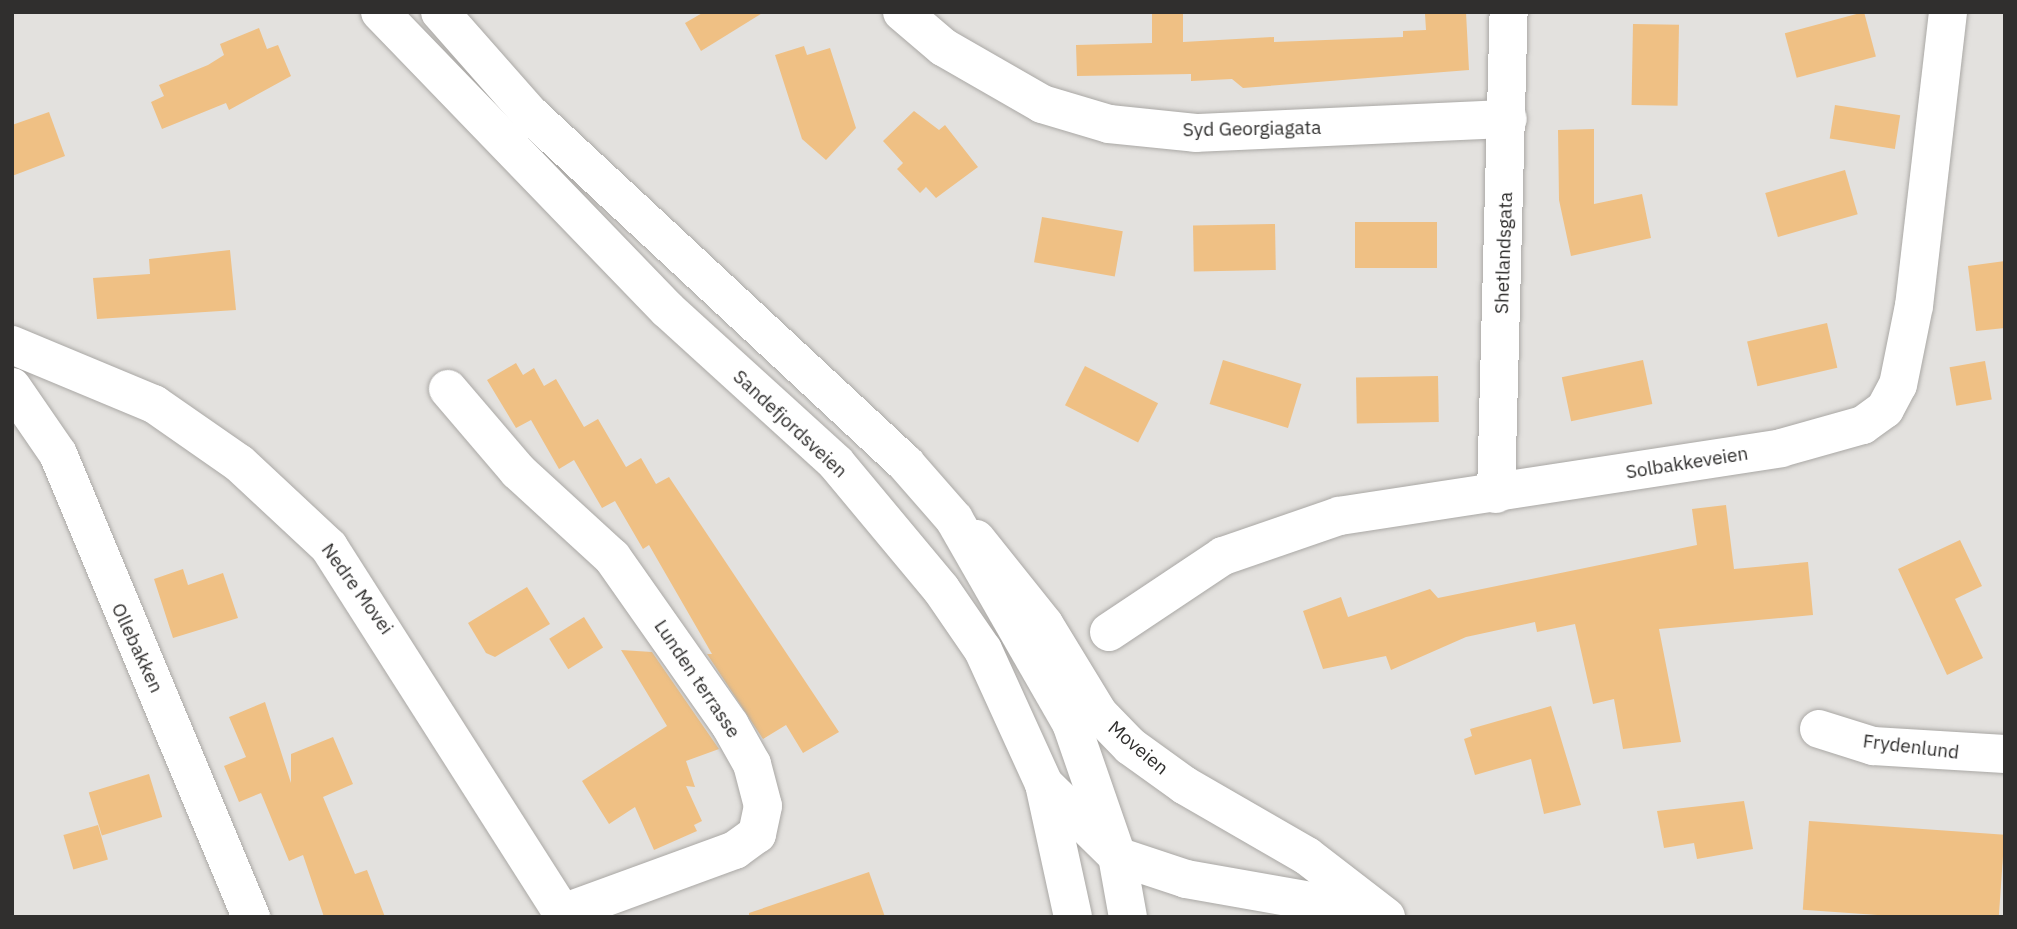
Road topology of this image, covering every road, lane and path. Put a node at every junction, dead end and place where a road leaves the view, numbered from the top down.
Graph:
1 (380, 12) edge
2 (440, 12) edge
3 (902, 12) edge
4 (1509, 12) edge
5 (1948, 12) edge
6 (1508, 119) junction
7 (12, 345) edge
8 (12, 387) edge
9 (448, 389) dead end
10 (1496, 495) junction
11 (954, 519) junction
12 (1109, 632) dead end
13 (1819, 729) dead end
14 (2005, 754) edge
15 (1044, 784) junction
16 (1117, 856) junction
17 (564, 915) edge
18 (1384, 915) edge
19 (251, 917) edge
20 (1073, 917) edge
21 (1128, 917) edge

1 - 15 street, Sandefjordsveien
2 - 11 street
3 - 6 street, Syd Georgiagata
4 - 6 street, Shetlandsgata
5 - 10 street, Solbakkeveien
6 - 10 street, Shetlandsgata
7 - 17 street, Nedre Movei
8 - 19 street, Ollebakken
9 - 17 street, Lunden terrasse
10 - 12 street, Solbakkeveien
11 - 16 street
11 - 18 street, Moveien
13 - 14 street, Frydenlund
15 - 16 street, Moveien
15 - 20 street, Sandefjordsveien
16 - 18 street, Moveien
16 - 21 street

